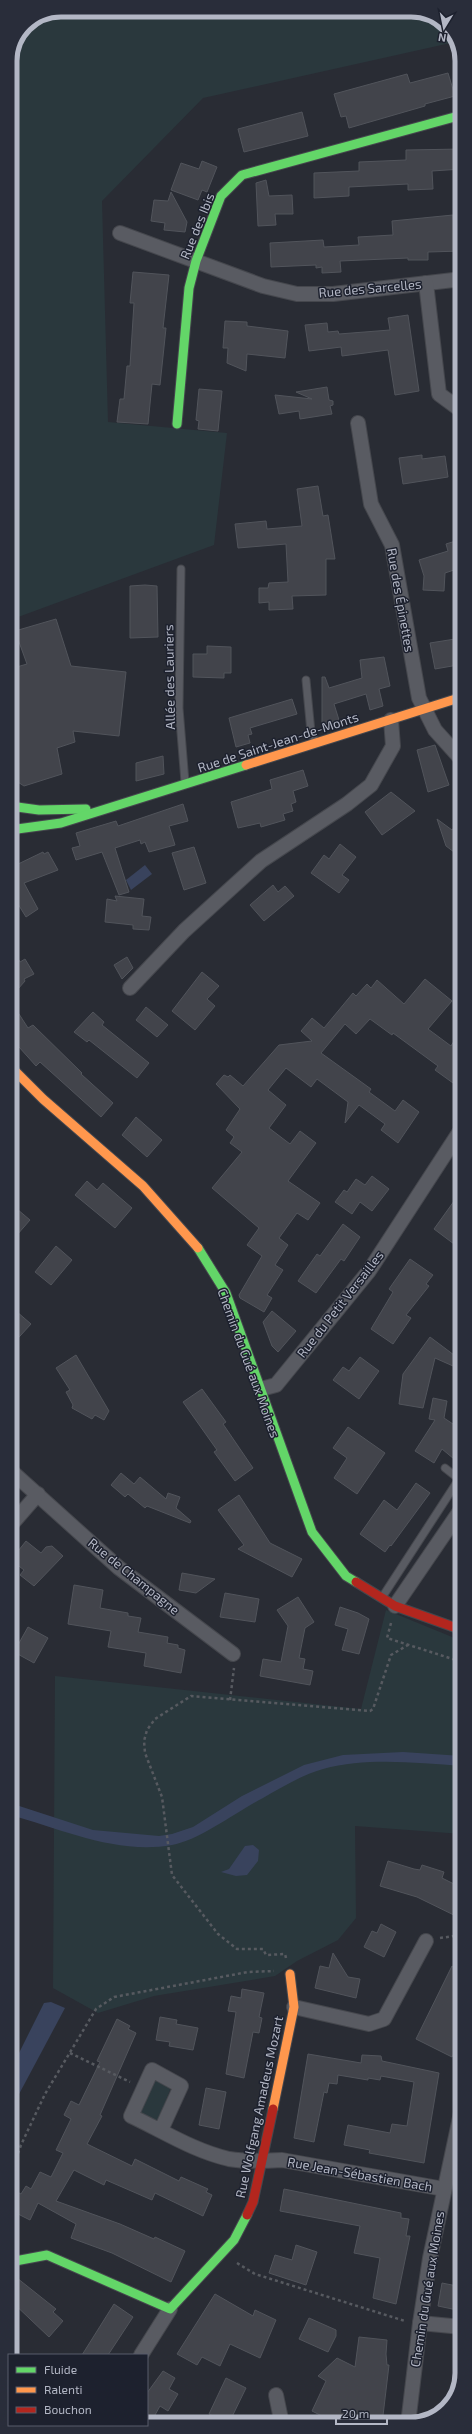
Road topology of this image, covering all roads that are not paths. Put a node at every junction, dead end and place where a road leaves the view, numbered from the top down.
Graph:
1 (455, 117) edge
2 (120, 233) dead end
3 (196, 261) junction
4 (455, 280) edge
5 (426, 283) junction
6 (455, 406) edge
7 (358, 423) dead end
8 (177, 424) dead end
9 (180, 568) dead end
10 (306, 680) dead end
11 (455, 699) edge
12 (423, 709) junction
13 (391, 720) junction
14 (316, 743) junction
15 (455, 752) edge
16 (185, 785) junction
17 (17, 807) edge
18 (102, 808) junction
19 (17, 829) edge
20 (130, 988) dead end
21 (17, 1073) edge
22 (455, 1139) edge
23 (261, 1389) junction
24 (445, 1468) dead end
25 (17, 1476) edge
26 (455, 1477) edge
27 (455, 1486) edge
28 (38, 1494) junction
29 (17, 1518) edge
30 (455, 1518) edge
31 (382, 1598) junction
32 (396, 1606) junction
33 (455, 1627) edge
34 (233, 1654) road end
35 (426, 1941) road end
36 (290, 1974) road end
37 (294, 2007) junction
38 (161, 2130) junction
39 (455, 2140) edge
40 (262, 2162) junction
41 (444, 2189) junction
42 (17, 2261) edge
43 (170, 2309) junction
44 (420, 2323) junction
45 (455, 2326) edge
46 (142, 2354) edge
47 (276, 2395) dead end
48 (281, 2417) edge
49 (409, 2417) edge

1 - 3 street, Rue des Ibis
2 - 3 street, Rue des Sarcelles
3 - 5 street, Rue des Sarcelles
3 - 8 street, Rue des Ibis
4 - 5 street, Rue des Sarcelles
5 - 6 street
7 - 12 street, Rue des Épinettes
9 - 16 lane, Allée des Lauriers
10 - 14 lane
11 - 12 street, Rue de Saint-Jean-de-Monts
12 - 13 street, Rue de Saint-Jean-de-Monts
12 - 15 street, Rue des Épinettes
13 - 14 street, Rue de Saint-Jean-de-Monts
13 - 20 street
14 - 16 street, Rue de Saint-Jean-de-Monts
16 - 18 street, Rue de Saint-Jean-de-Monts
17 - 18 street, Rue de Saint-Jean-de-Monts
18 - 19 street, Rue de Saint-Jean-de-Monts
21 - 23 street, Chemin du Gué aux Moines
22 - 23 street, Rue du Petit Versailles
23 - 31 street, Chemin du Gué aux Moines
24 - 26 lane
25 - 28 street, Rue de Champagne
27 - 31 lane
28 - 29 street
28 - 34 street, Rue de Champagne
30 - 32 street
31 - 32 street, Chemin du Gué aux Moines
32 - 33 street, Chemin du Gué aux Moines
35 - 37 street
36 - 37 street, Rue Wolfgang Amadeus Mozart
37 - 40 street, Rue Wolfgang Amadeus Mozart
38 - 38 street, Rue Jean-Sébastien Bach
38 - 40 street, Rue Jean-Sébastien Bach
39 - 41 street, Chemin du Gué aux Moines
40 - 41 street, Rue Jean-Sébastien Bach
40 - 43 street, Rue Wolfgang Amadeus Mozart
41 - 44 street, Chemin du Gué aux Moines
42 - 43 street
43 - 46 street
44 - 45 street
44 - 49 street, Chemin du Gué aux Moines
47 - 48 street

